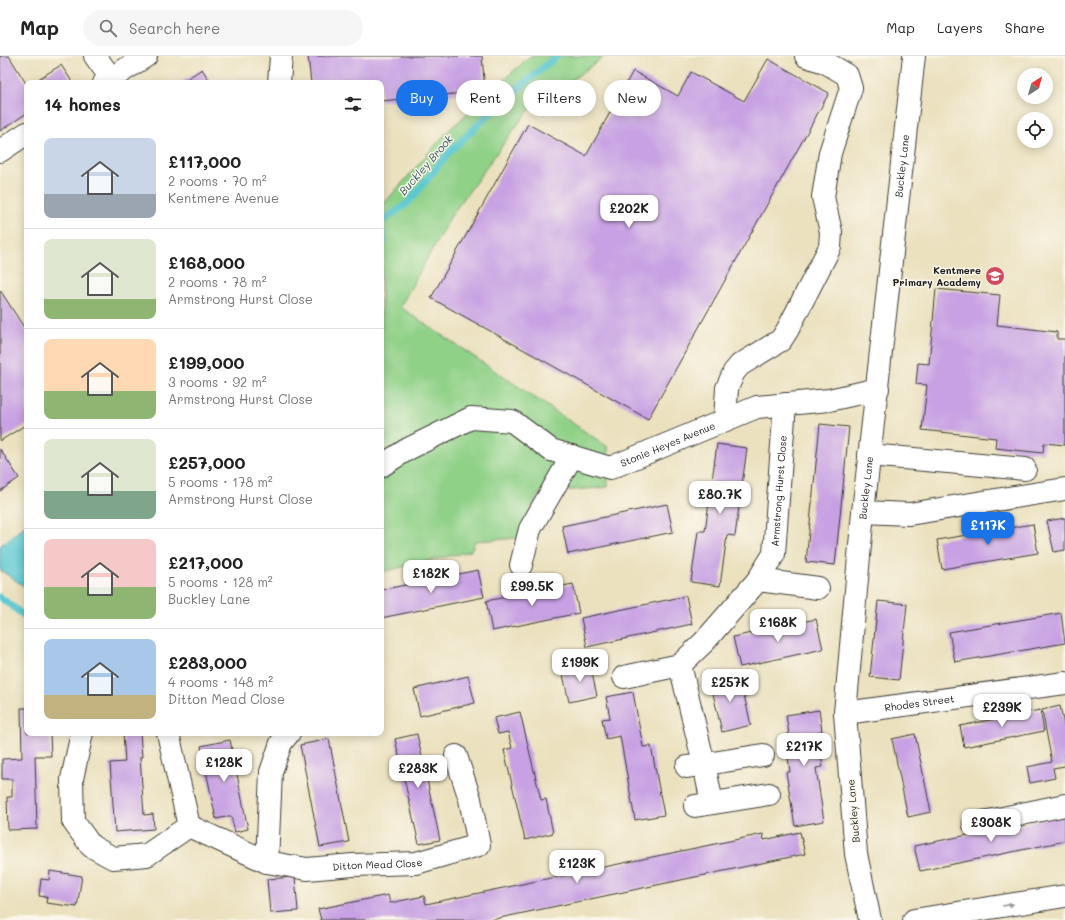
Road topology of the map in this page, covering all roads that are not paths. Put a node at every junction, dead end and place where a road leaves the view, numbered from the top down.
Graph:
1 (95, 56) edge
2 (146, 56) edge
3 (282, 56) edge
4 (806, 56) edge
5 (914, 56) edge
6 (107, 80) edge
7 (110, 80) edge
8 (280, 80) edge
9 (24, 135) edge
10 (0, 151) edge
11 (878, 389) junction
12 (785, 404) junction
13 (725, 420) junction
14 (869, 455) junction
15 (572, 456) junction
16 (384, 464) edge
17 (1025, 469) dead end
18 (1065, 489) edge
19 (863, 512) junction
20 (521, 565) dead end
21 (758, 580) junction
22 (818, 588) dead end
23 (680, 664) junction
24 (624, 677) dead end
25 (1065, 683) edge
26 (845, 713) junction
27 (81, 736) edge
28 (169, 736) edge
29 (287, 736) edge
30 (763, 755) dead end
31 (456, 756) dead end
32 (696, 766) junction
33 (769, 794) dead end
34 (1065, 806) edge
35 (974, 824) dead end
36 (190, 826) junction
37 (266, 862) junction
38 (1065, 896) edge
39 (870, 920) edge
40 (914, 920) edge

1 - 6 main road
2 - 7 main road
3 - 8 main road
4 - 13 main road
5 - 11 main road, Buckley Lane
9 - 10 main road
11 - 12 main road, Stonie Heyes Avenue
11 - 14 main road, Buckley Lane
12 - 13 main road, Stonie Heyes Avenue
12 - 21 main road, Armstrong Hurst Close
13 - 15 main road, Stonie Heyes Avenue
14 - 17 main road
14 - 19 main road, Buckley Lane
15 - 16 main road, Stonie Heyes Avenue
15 - 20 main road
18 - 19 main road
19 - 26 main road, Buckley Lane
21 - 22 main road
21 - 23 main road, Armstrong Hurst Close
23 - 24 main road
23 - 32 main road
25 - 26 main road, Rhodes Street
26 - 39 main road, Buckley Lane
27 - 36 main road
28 - 36 main road
29 - 37 main road
30 - 32 main road
31 - 37 main road, Ditton Mead Close
32 - 33 main road
34 - 35 main road
36 - 37 main road, Ditton Mead Close
40 -> 38 main road

